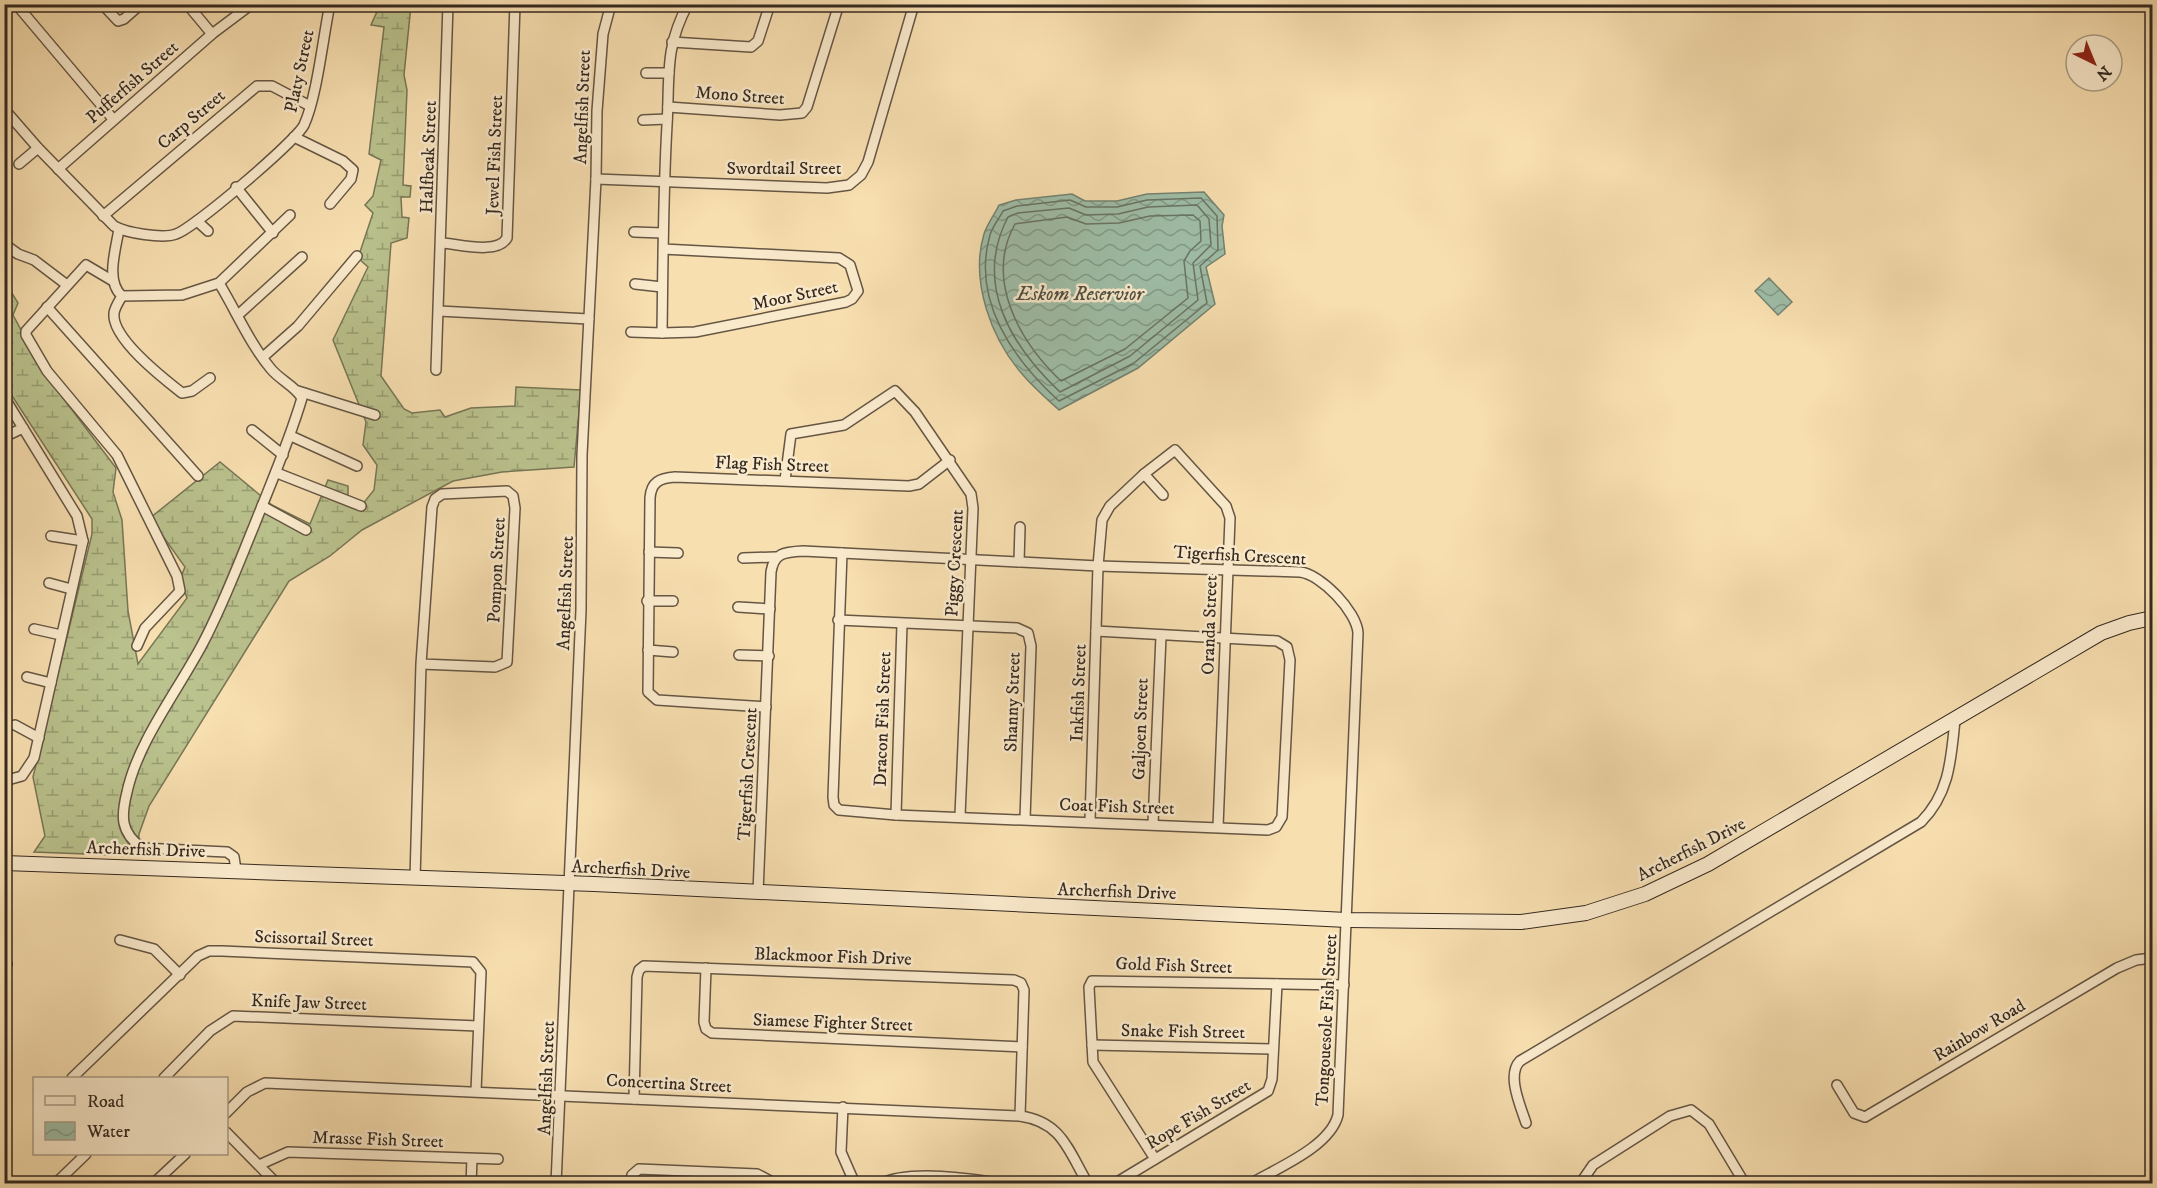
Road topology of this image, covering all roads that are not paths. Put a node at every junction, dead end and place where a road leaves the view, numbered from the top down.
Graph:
1 (16, 4) edge
2 (102, 4) edge
3 (141, 4) edge
4 (187, 4) edge
5 (252, 4) edge
6 (330, 4) edge
7 (448, 4) edge
8 (515, 4) edge
9 (611, 4) edge
10 (688, 4) edge
11 (770, 4) edge
12 (839, 4) edge
13 (914, 4) edge
14 (212, 34) junction
15 (672, 42) junction
16 (646, 73) dead end
17 (669, 74) junction
18 (310, 106) junction
19 (668, 107) junction
20 (4, 109) edge
21 (113, 119) junction
22 (668, 119) junction
23 (643, 120) dead end
24 (294, 137) junction
25 (38, 148) junction
26 (19, 164) dead end
27 (58, 169) junction
28 (596, 179) junction
29 (664, 181) junction
30 (236, 187) junction
31 (330, 204) dead end
32 (290, 215) dead end
33 (103, 216) junction
34 (197, 220) junction
35 (119, 229) junction
36 (208, 231) dead end
37 (634, 232) dead end
38 (273, 233) junction
39 (663, 233) junction
40 (442, 243) junction
41 (4, 244) edge
42 (663, 249) junction
43 (302, 256) dead end
44 (357, 256) dead end
45 (112, 281) junction
46 (219, 283) junction
47 (635, 284) dead end
48 (67, 285) junction
49 (662, 287) junction
50 (122, 296) junction
51 (47, 307) junction
52 (439, 311) junction
53 (238, 315) junction
54 (589, 319) junction
55 (631, 333) dead end
56 (662, 333) junction
57 (262, 357) junction
58 (435, 370) dead end
59 (210, 378) dead end
60 (298, 391) junction
61 (4, 397) edge
62 (375, 415) dead end
63 (23, 428) junction
64 (252, 430) dead end
65 (291, 436) junction
66 (4, 437) edge
67 (283, 455) junction
68 (950, 460) junction
69 (357, 466) dead end
70 (276, 473) junction
71 (1144, 474) junction
72 (198, 476) dead end
73 (785, 480) junction
74 (1163, 495) dead end
75 (262, 506) junction
76 (361, 506) dead end
77 (1020, 527) dead end
78 (306, 530) dead end
79 (51, 536) dead end
80 (83, 540) junction
81 (649, 552) junction
82 (678, 553) dead end
83 (842, 553) junction
84 (775, 557) junction
85 (743, 558) dead end
86 (969, 560) junction
87 (1019, 562) junction
88 (1098, 566) junction
89 (1228, 569) junction
90 (50, 583) dead end
91 (71, 589) junction
92 (647, 601) junction
93 (673, 602) dead end
94 (738, 607) dead end
95 (770, 609) junction
96 (2152, 618) edge
97 (838, 620) junction
98 (902, 624) junction
99 (968, 627) junction
100 (34, 630) dead end
101 (1096, 631) junction
102 (61, 635) junction
103 (1161, 636) junction
104 (1225, 638) junction
105 (137, 646) dead end
106 (648, 650) junction
107 (673, 652) dead end
108 (739, 655) dead end
109 (769, 656) junction
110 (422, 664) junction
111 (27, 677) dead end
112 (51, 682) junction
113 (766, 707) junction
114 (1955, 720) junction
115 (15, 725) dead end
116 (39, 738) junction
117 (4, 781) edge
118 (896, 815) junction
119 (960, 816) junction
120 (1025, 819) junction
121 (1089, 821) junction
122 (1153, 824) junction
123 (1218, 827) junction
124 (4, 863) edge
125 (236, 870) junction
126 (415, 879) junction
127 (570, 884) junction
128 (758, 893) junction
129 (1347, 920) junction
130 (120, 940) dead end
131 (2152, 958) edge
132 (706, 968) junction
133 (180, 975) junction
134 (1277, 984) junction
135 (1344, 985) junction
136 (478, 1026) junction
137 (1092, 1045) junction
138 (1022, 1047) junction
139 (1273, 1049) junction
140 (73, 1077) edge
141 (170, 1077) edge
142 (1837, 1085) dead end
143 (476, 1091) junction
144 (562, 1094) junction
145 (634, 1099) junction
146 (843, 1107) junction
147 (228, 1111) edge
148 (1020, 1116) junction
149 (1526, 1123) dead end
150 (228, 1134) edge
151 (86, 1155) edge
152 (183, 1155) edge
153 (472, 1159) junction
154 (498, 1159) dead end
155 (1155, 1159) junction
156 (259, 1165) junction
157 (716, 1173) junction
158 (54, 1184) edge
159 (153, 1184) edge
160 (277, 1184) edge
161 (471, 1184) edge
162 (556, 1184) edge
163 (630, 1184) edge
164 (717, 1184) edge
165 (776, 1184) edge
166 (855, 1184) edge
167 (881, 1184) edge
168 (1004, 1184) edge
169 (1088, 1184) edge
170 (1114, 1184) edge
171 (1250, 1184) edge
172 (1580, 1184) edge
173 (1745, 1184) edge

1 - 21 street
2 - 3 street
4 - 14 street
5 - 14 street, Pufferfish Street
6 - 18 street, Platy Street
7 - 40 street, Halfbeak Street
8 - 40 street, Jewel Fish Street
9 - 28 street, Angelfish Street
10 - 15 street
11 - 15 street
12 - 19 street, Mono Street
13 - 29 street, Swordtail Street
14 - 21 street, Pufferfish Street
15 - 17 street
16 - 17 street
17 - 19 street
18 - 24 street, Platy Street
18 - 33 street, Carp Street
19 - 22 street
20 - 25 street
21 - 27 street, Pufferfish Street
22 - 23 street
22 - 29 street
24 - 30 street, Platy Street
24 - 31 street
25 - 26 street
25 - 27 street
27 - 33 street
28 - 29 street, Swordtail Street
28 - 54 street, Angelfish Street
29 - 39 street
30 - 34 street, Platy Street
30 - 38 street
32 - 38 street
33 - 35 street
34 - 35 street, Platy Street
34 - 36 street
35 - 45 street
37 - 39 street
38 - 46 street
39 - 42 street
40 - 52 street, Halfbeak Street
41 - 48 street
42 - 49 street
42 - 56 street, Moor Street
43 - 53 street
44 - 57 street
45 - 48 street
45 - 50 street
46 - 50 street
46 - 53 street
47 - 49 street
48 - 51 street
49 - 56 street
50 - 59 street
51 - 72 street
51 - 105 street
52 - 54 street
52 - 58 street, Halfbeak Street
53 - 57 street
54 - 127 street, Angelfish Street
55 - 56 street, Moor Street
57 - 60 street
60 - 62 street
60 - 65 street
61 - 63 street
63 - 66 street
63 - 80 street
64 - 67 street
65 - 67 street
65 - 69 street
67 - 70 street
68 - 73 street, Flag Fish Street
68 - 73 street, Piggy Crescent
68 - 86 street, Piggy Crescent
70 - 75 street
70 - 76 street
71 - 74 street
71 - 88 street, Oranda Street
71 - 89 street, Oranda Street
73 - 81 street, Flag Fish Street
75 - 78 street
75 - 125 street
77 - 87 street
79 - 80 street
80 - 91 street
81 - 82 street
81 - 92 street, Flag Fish Street
83 - 84 street, Tigerfish Crescent
83 - 86 street, Tigerfish Crescent
83 - 97 street, Coat Fish Street
84 - 85 street, Tigerfish Crescent
84 - 95 street, Tigerfish Crescent
86 - 87 street, Tigerfish Crescent
86 - 99 street, Piggy Crescent
87 - 88 street, Tigerfish Crescent
88 - 89 street, Tigerfish Crescent
88 - 101 street, Inkfish Street
89 - 104 street, Oranda Street
89 - 129 street, Tigerfish Crescent
90 - 91 street
91 - 102 street
92 - 93 street
92 - 106 street, Flag Fish Street
94 - 95 street
95 - 109 street, Tigerfish Crescent
96 - 114 street, Archerfish Drive
97 - 98 street, Shanny Street
97 - 118 street, Coat Fish Street
98 - 99 street, Shanny Street
98 - 118 street, Dracon Fish Street
99 - 119 street, Piggy Crescent
99 - 120 street, Shanny Street
100 - 102 street
101 - 103 street, Coat Fish Street
101 - 121 street, Inkfish Street
102 - 112 street
103 - 104 street, Coat Fish Street
103 - 122 street, Galjoen Street
104 - 123 street, Oranda Street
104 - 123 street, Coat Fish Street
106 - 107 street
106 - 113 street, Flag Fish Street
108 - 109 street
109 - 113 street, Tigerfish Crescent
110 - 110 street, Pompon Street
110 - 126 street, Pompon Street
111 - 112 street
112 - 116 street
113 - 128 street, Tigerfish Crescent
114 - 129 street, Archerfish Drive
114 - 149 street
115 - 116 street
116 - 117 street
118 - 119 street, Coat Fish Street
119 - 120 street, Coat Fish Street
120 - 121 street, Coat Fish Street
121 - 122 street, Coat Fish Street
122 - 123 street, Coat Fish Street
124 - 125 street, Archerfish Drive
125 - 126 street, Archerfish Drive
126 - 127 street, Archerfish Drive
127 - 128 street, Archerfish Drive
127 - 144 street, Angelfish Street
128 - 129 street, Archerfish Drive
129 - 135 street, Tongouesole Fish Street
130 - 133 street
131 - 142 street, Rainbow Road
132 - 138 street, Siamese Fighter Street
132 - 138 street, Blackmoor Fish Drive
132 - 145 street, Blackmoor Fish Drive
133 - 136 street, Scissortail Street
133 - 140 street, Scissortail Street
134 - 135 street, Gold Fish Street
134 - 137 street, Gold Fish Street
134 - 139 street, Rope Fish Street
135 - 171 street, Tongouesole Fish Street
136 - 141 street, Knife Jaw Street
136 - 143 street, Scissortail Street
137 - 139 street, Snake Fish Street
137 - 155 street, Gold Fish Street
138 - 148 street, Blackmoor Fish Drive
139 - 155 street, Rope Fish Street
143 - 144 street, Concertina Street
143 - 147 street, Concertina Street
144 - 145 street, Concertina Street
144 - 162 street, Angelfish Street
145 - 146 street, Concertina Street
146 - 148 street, Concertina Street
146 - 166 street
148 - 169 street, Concertina Street
150 - 156 street
151 - 158 street
152 - 159 street
153 - 154 street, Mrasse Fish Street
153 - 156 street, Mrasse Fish Street
153 - 161 street
155 - 170 street, Rope Fish Street
156 - 160 street
157 - 163 street
157 - 164 street
157 - 165 street
167 - 168 street
172 - 173 street

